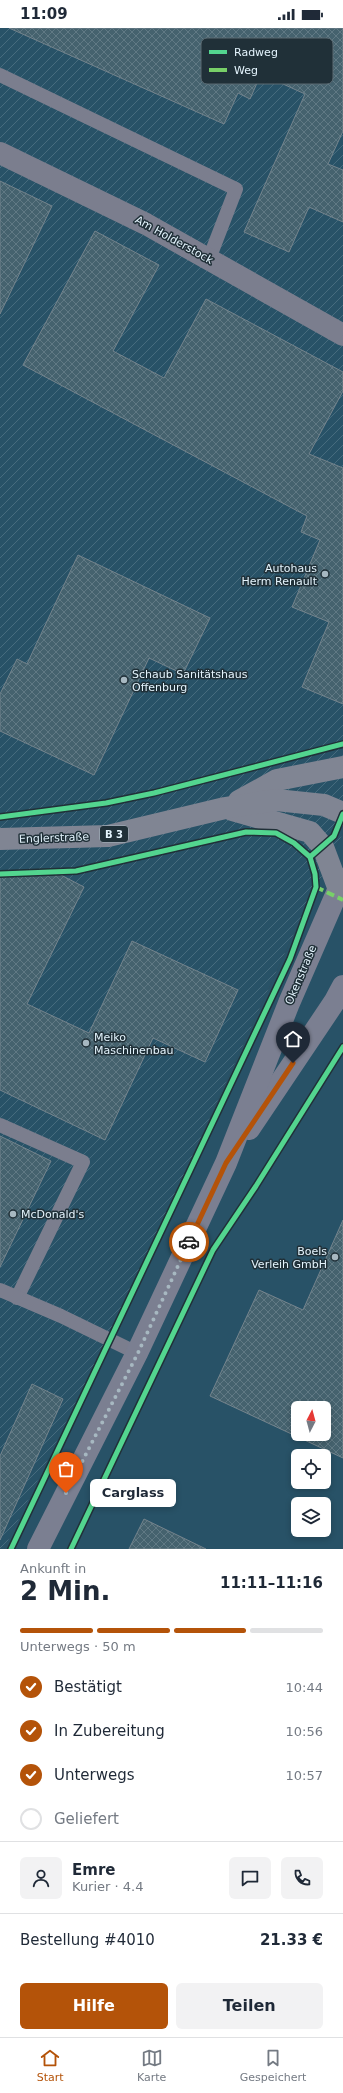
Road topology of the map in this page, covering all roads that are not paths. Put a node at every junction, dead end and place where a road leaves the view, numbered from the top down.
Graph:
1 (0, 75) edge
2 (0, 153) edge
3 (209, 259) junction
4 (343, 335) edge
5 (343, 768) edge
6 (226, 808) junction
7 (343, 813) edge
8 (0, 839) edge
9 (340, 883) edge
10 (343, 986) edge
11 (0, 1124) edge
12 (226, 1163) junction
13 (0, 1290) edge
14 (17, 1298) junction
15 (138, 1353) junction
16 (38, 1549) edge

1 - 3 lane
2 - 3 street, Am Holderstock
3 - 4 street, Am Holderstock
5 - 6 main road, Englerstraße / B 3
6 - 7 main road, Englerstraße / B 3
6 - 8 main road, Englerstraße / B 3
6 - 9 main road, Englerstraße / B 3
9 - 12 main road, Okenstraße
10 - 12 main road, Okenstraße
11 - 14 lane
12 - 15 main road, Okenstraße
13 - 14 lane
14 - 15 lane
15 - 16 main road, Okenstraße

